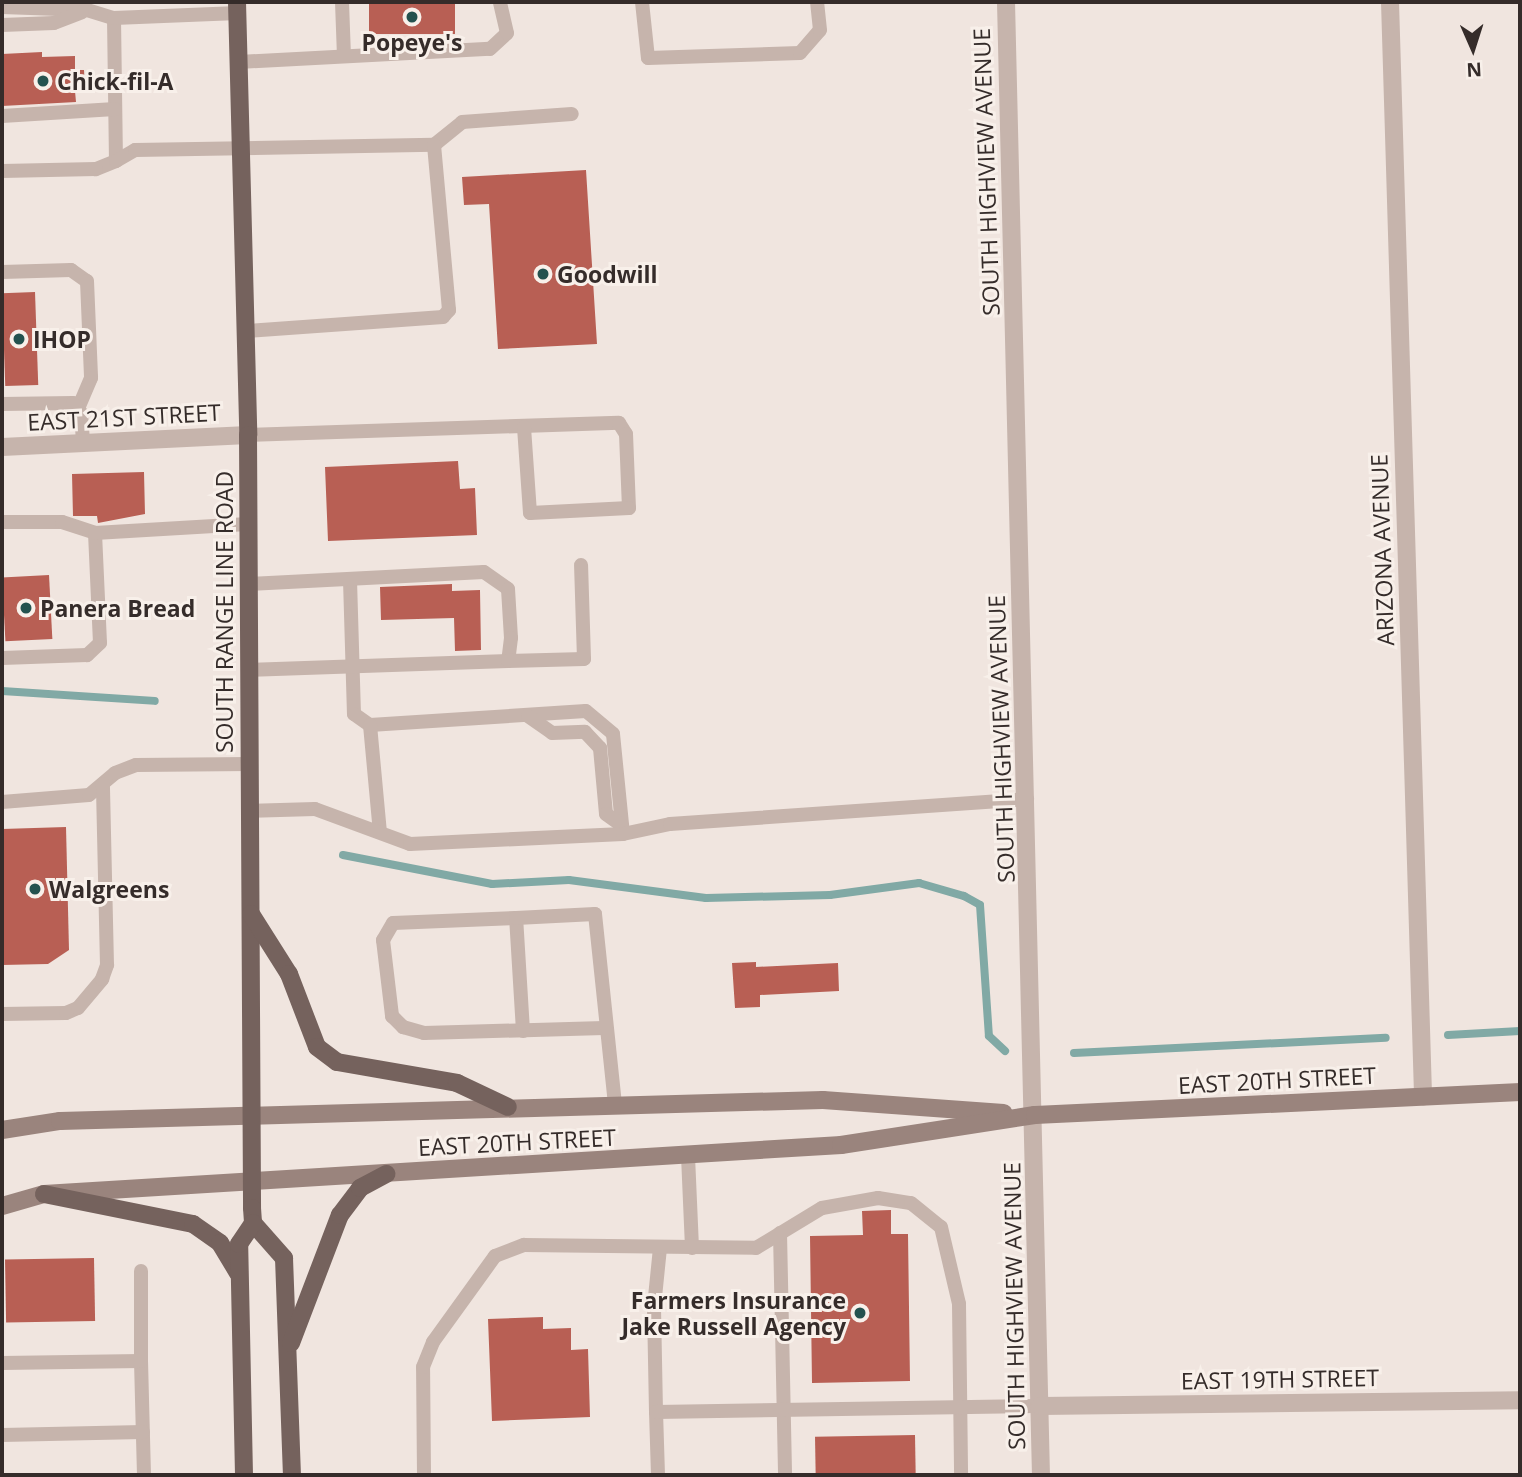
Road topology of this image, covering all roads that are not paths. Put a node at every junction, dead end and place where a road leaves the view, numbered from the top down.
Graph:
1 (342, 2) edge
2 (500, 2) edge
3 (642, 2) edge
4 (817, 2) edge
5 (1006, 2) edge
6 (1390, 2) edge
7 (2, 7) edge
8 (237, 7) edge
9 (87, 10) junction
10 (114, 18) junction
11 (2, 25) edge
12 (344, 56) junction
13 (239, 62) junction
14 (115, 109) junction
15 (572, 114) dead end
16 (2, 116) edge
17 (434, 145) junction
18 (241, 149) junction
19 (116, 161) junction
20 (2, 171) edge
21 (2, 272) edge
22 (246, 331) junction
23 (2, 404) edge
24 (78, 408) junction
25 (524, 427) junction
26 (248, 435) junction
27 (83, 443) junction
28 (2, 447) edge
29 (2, 522) edge
30 (248, 524) junction
31 (95, 533) junction
32 (581, 565) dead end
33 (349, 580) junction
34 (249, 584) junction
35 (2, 658) edge
36 (508, 661) junction
37 (351, 664) junction
38 (249, 670) junction
39 (528, 716) junction
40 (370, 725) junction
41 (250, 764) junction
42 (103, 784) junction
43 (1027, 799) junction
44 (2, 802) edge
45 (249, 811) junction
46 (622, 830) junction
47 (380, 832) junction
48 (250, 912) junction
49 (516, 918) junction
50 (2, 1014) edge
51 (604, 1028) junction
52 (523, 1031) junction
53 (1520, 1092) edge
54 (1423, 1097) junction
55 (615, 1104) junction
56 (508, 1107) junction
57 (251, 1115) junction
58 (1035, 1115) junction
59 (2, 1130) edge
60 (688, 1156) junction
61 (386, 1174) junction
62 (251, 1182) junction
63 (44, 1194) junction
64 (2, 1206) edge
65 (253, 1223) junction
66 (780, 1233) junction
67 (660, 1248) junction
68 (692, 1248) junction
69 (141, 1271) dead end
70 (238, 1273) junction
71 (288, 1350) junction
72 (141, 1361) junction
73 (2, 1363) edge
74 (1520, 1400) edge
75 (1040, 1406) junction
76 (960, 1408) junction
77 (784, 1410) junction
78 (656, 1412) junction
79 (143, 1432) junction
80 (2, 1435) edge
81 (144, 1475) edge
82 (244, 1475) edge
83 (292, 1475) edge
84 (424, 1475) edge
85 (644, 1475) edge
86 (658, 1475) edge
87 (785, 1475) edge
88 (961, 1475) edge
89 (1041, 1475) edge

1 - 12 lane
2 - 12 lane
3 - 4 lane
5 - 43 street, SOUTH HIGHVIEW AVENUE
6 - 54 street, ARIZONA AVENUE
7 - 9 lane
8 - 10 lane
8 - 13 main road, SOUTH RANGE LINE ROAD
9 - 10 lane
9 - 11 lane
10 - 14 lane
12 - 13 lane
13 - 18 main road, SOUTH RANGE LINE ROAD
14 - 16 lane
14 - 19 lane
15 - 17 lane
17 - 18 lane
17 - 22 lane
18 - 19 lane
18 - 22 main road, SOUTH RANGE LINE ROAD
19 - 20 lane
21 - 24 lane
22 - 26 main road, SOUTH RANGE LINE ROAD
23 - 24 lane
24 - 27 lane
25 - 25 lane
25 - 26 lane
26 - 27 street, EAST 21ST STREET
26 - 30 main road, SOUTH RANGE LINE ROAD
27 - 28 street, EAST 21ST STREET
29 - 31 lane
30 - 31 lane
30 - 34 main road, SOUTH RANGE LINE ROAD
31 - 35 lane
32 - 36 lane
33 - 34 lane
33 - 36 lane
33 - 37 lane
34 - 38 main road, SOUTH RANGE LINE ROAD
36 - 37 lane
37 - 38 lane
37 - 40 lane
38 - 41 main road, SOUTH RANGE LINE ROAD
39 - 40 lane
39 - 46 lane
39 - 46 lane
40 - 47 lane
41 - 42 lane
41 - 45 main road, SOUTH RANGE LINE ROAD
42 - 44 lane
42 - 50 lane
43 - 46 lane
43 - 58 street, SOUTH HIGHVIEW AVENUE
45 - 47 lane
45 - 48 main road, SOUTH RANGE LINE ROAD
46 - 47 lane
48 - 56 main road
48 - 57 main road, SOUTH RANGE LINE ROAD
49 - 51 lane
49 - 52 lane
49 - 52 lane
51 - 52 lane
51 - 55 lane
53 - 54 main road, EAST 20TH STREET
54 - 58 main road, EAST 20TH STREET
55 - 56 main road, EAST 20TH STREET
55 - 58 main road, EAST 20TH STREET
56 - 57 main road, EAST 20TH STREET
57 - 59 main road, EAST 20TH STREET
57 - 62 main road, SOUTH RANGE LINE ROAD
58 - 60 main road, EAST 20TH STREET
58 - 75 street, SOUTH HIGHVIEW AVENUE
60 - 61 main road, EAST 20TH STREET
60 - 68 lane
61 - 62 main road, EAST 20TH STREET
61 - 71 main road
62 - 63 main road, EAST 20TH STREET
62 - 65 main road, SOUTH RANGE LINE ROAD
63 - 64 main road, EAST 20TH STREET
63 - 70 main road
65 - 70 main road, SOUTH RANGE LINE ROAD
65 - 71 main road
66 - 68 lane
66 - 76 lane
66 - 77 lane
67 - 68 lane
67 - 78 lane
67 - 84 lane
69 - 72 lane
70 - 82 main road, SOUTH RANGE LINE ROAD
71 - 83 main road
72 - 73 lane
72 - 79 lane
74 - 75 street, EAST 19TH STREET
75 - 76 lane
75 - 89 street, SOUTH HIGHVIEW AVENUE
76 - 77 lane
76 - 88 lane
77 - 78 lane
77 - 87 lane
78 - 86 lane
79 - 80 lane
79 - 81 lane
85 - 86 lane

